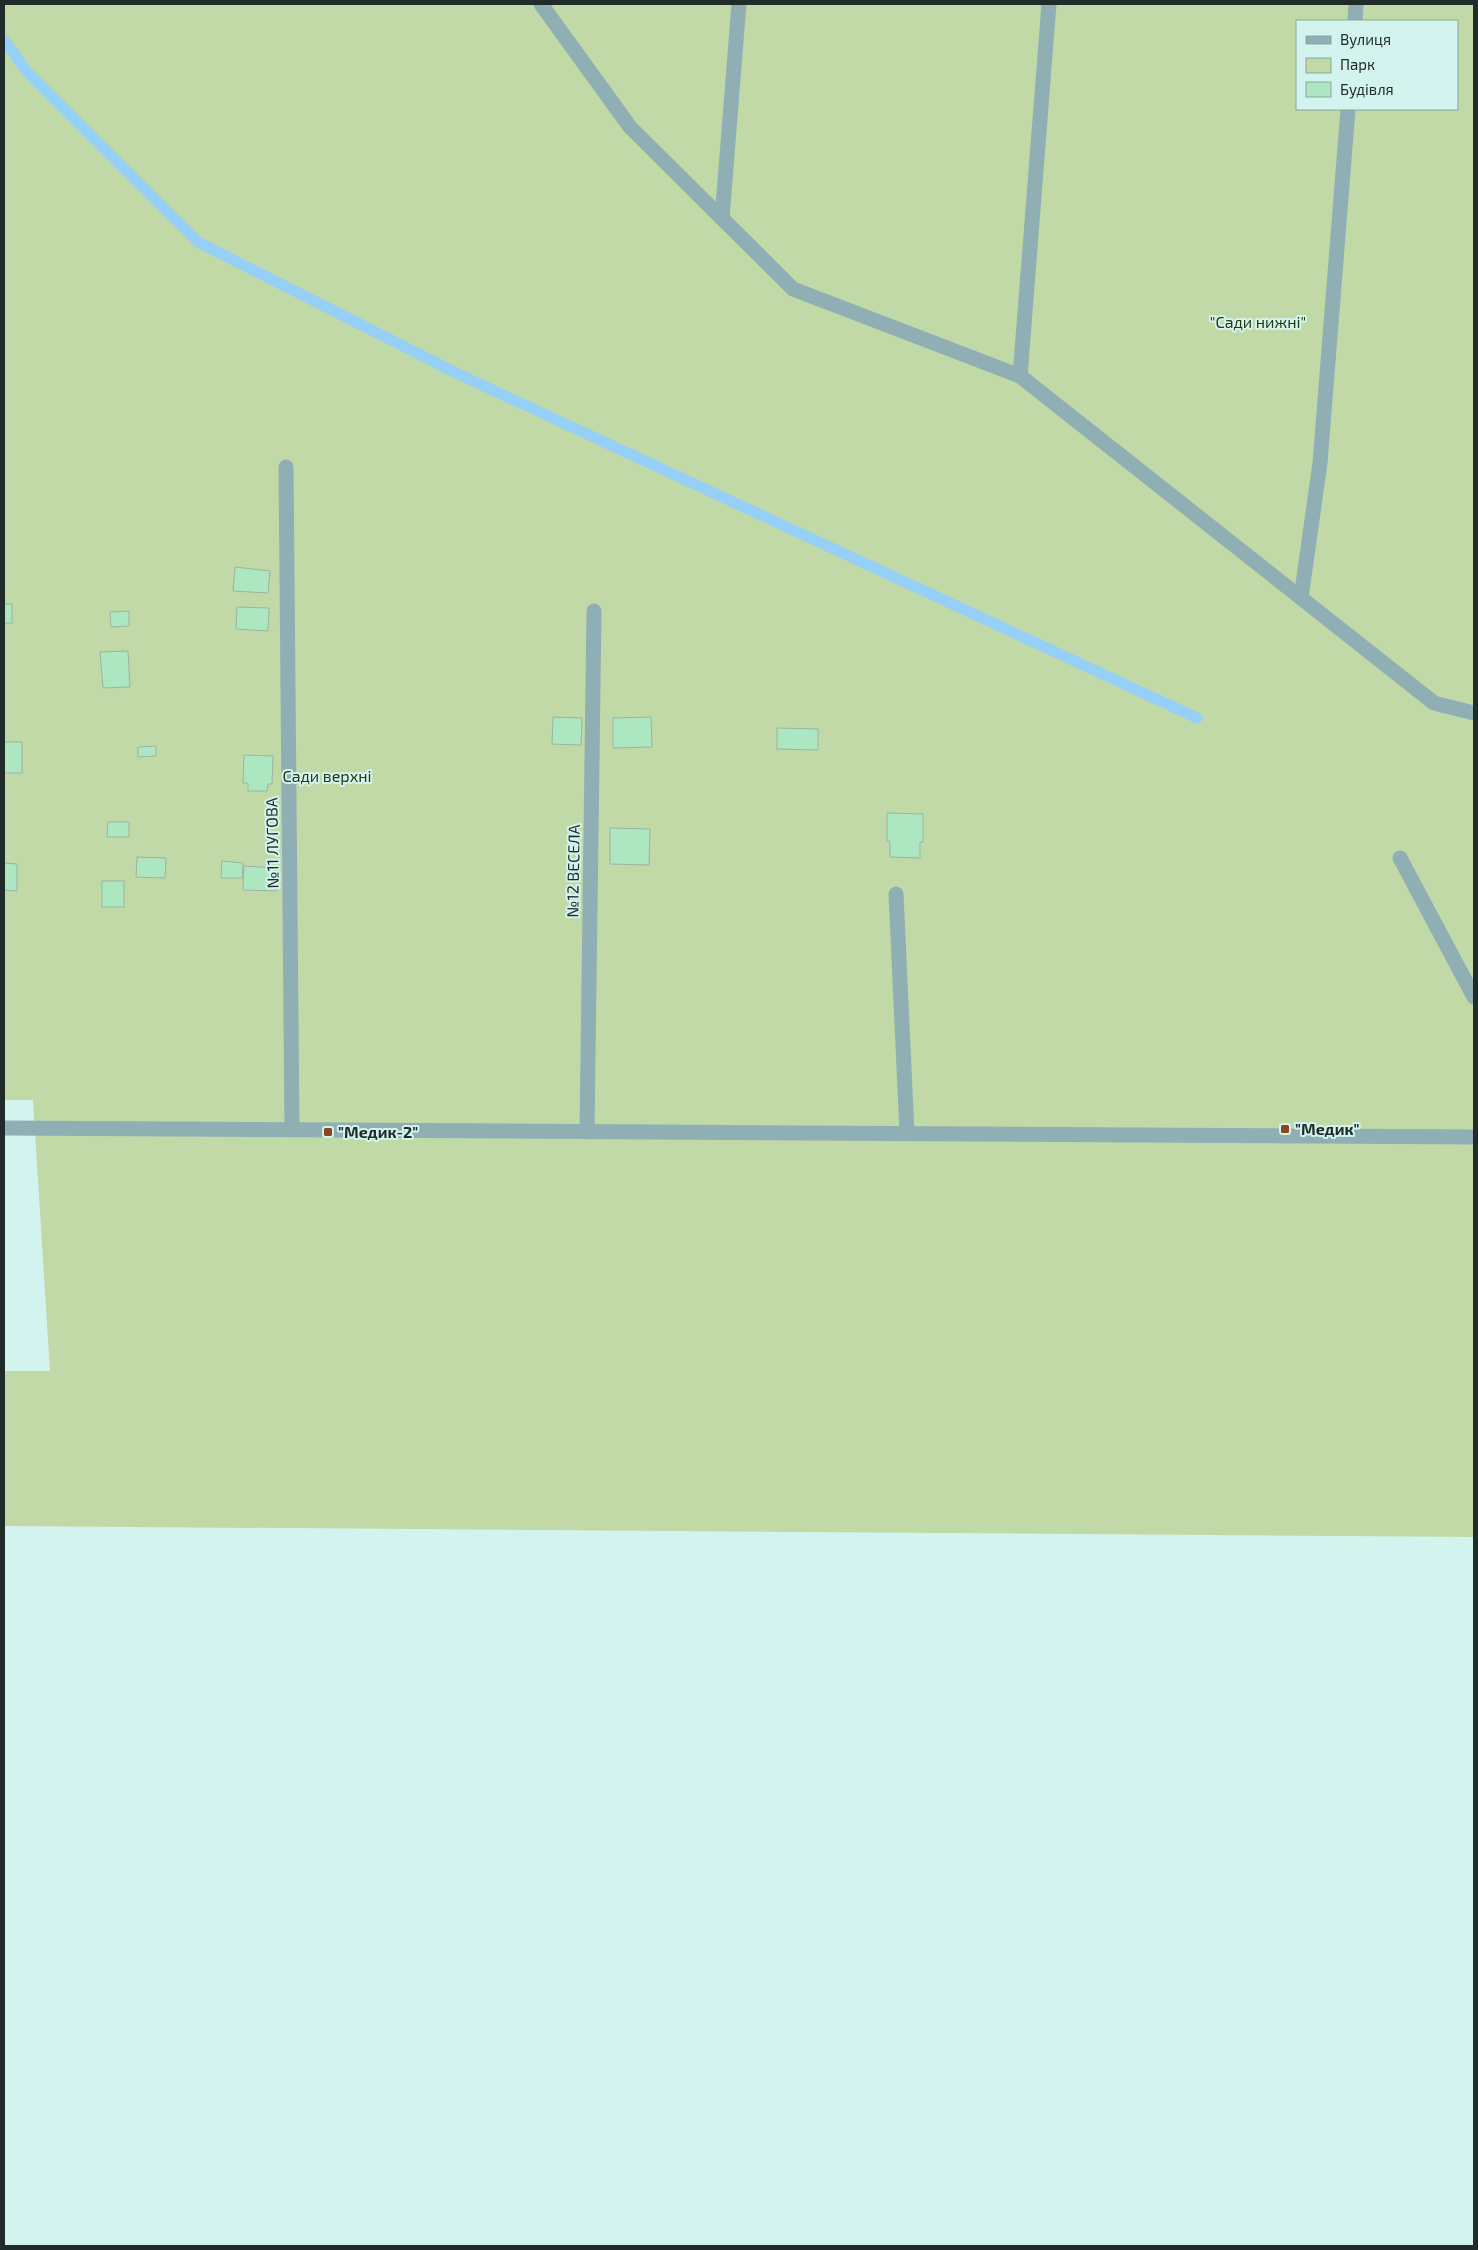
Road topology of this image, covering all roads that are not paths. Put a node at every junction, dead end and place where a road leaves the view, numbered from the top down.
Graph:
1 (541, 4) edge
2 (739, 4) edge
3 (1049, 4) edge
4 (1356, 4) edge
5 (1355, 20) edge
6 (1348, 110) edge
7 (722, 218) junction
8 (1020, 376) junction
9 (286, 467) dead end
10 (1301, 598) junction
11 (594, 611) dead end
12 (1474, 713) edge
13 (1400, 858) dead end
14 (896, 894) dead end
15 (1474, 997) edge
16 (4, 1128) edge
17 (292, 1129) junction
18 (587, 1132) junction
19 (907, 1133) junction
20 (1474, 1137) edge

1 - 7 street
2 - 7 street
3 - 8 street
4 - 5 street
6 - 10 street
7 - 8 street
8 - 10 street
9 - 17 street, №11 ЛУГОВА
10 - 12 street
11 - 18 street, №12 ВЕСЕЛА
13 - 15 street
14 - 19 street
16 - 17 street
17 - 18 street
18 - 19 street
19 - 20 street

